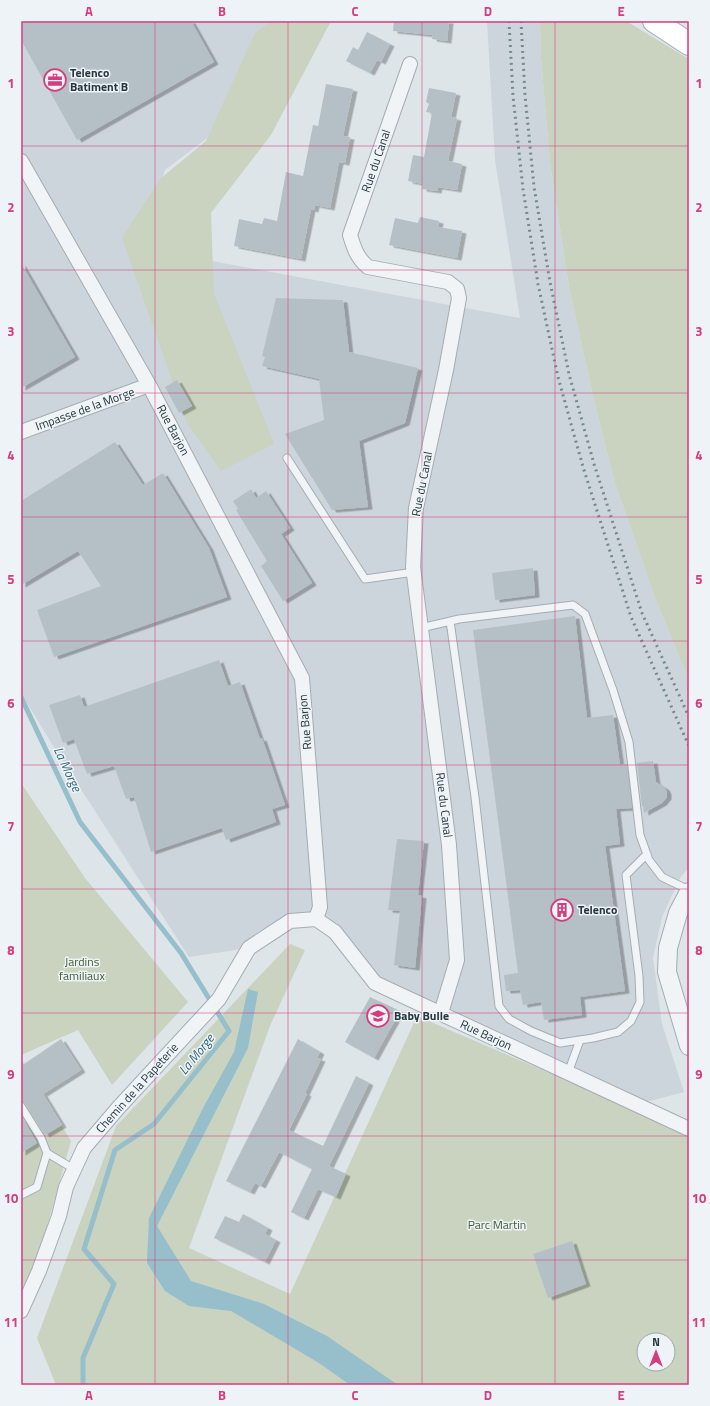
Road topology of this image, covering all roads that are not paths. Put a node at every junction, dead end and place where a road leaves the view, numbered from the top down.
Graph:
1 (654, 21) edge
2 (680, 21) edge
3 (689, 27) edge
4 (689, 44) edge
5 (410, 64) dead end
6 (21, 161) edge
7 (149, 385) junction
8 (21, 432) edge
9 (287, 458) dead end
10 (414, 572) junction
11 (450, 621) junction
12 (421, 628) junction
13 (647, 854) junction
14 (689, 891) edge
15 (316, 919) junction
16 (441, 1014) junction
17 (580, 1040) junction
18 (689, 1046) edge
19 (568, 1073) junction
20 (21, 1106) edge
21 (689, 1129) edge
22 (47, 1153) junction
23 (74, 1169) junction
24 (21, 1195) edge
25 (21, 1311) edge

1 - 4 main road
2 - 3 main road
5 - 10 street, Rue du Canal
6 - 7 street, Rue Barjon
7 - 8 street, Impasse de la Morge
7 - 15 street, Rue Barjon
9 - 10 lane
10 - 12 street, Rue du Canal
11 - 12 lane
11 - 13 lane
11 - 17 lane
12 - 16 street, Rue du Canal
13 - 14 lane
13 - 17 lane
14 - 18 street
15 - 16 street, Rue Barjon
15 - 23 street, Chemin de la Papeterie
16 - 19 street, Rue Barjon
17 - 19 lane
19 - 21 street, Rue Barjon
20 - 22 lane
22 - 23 lane
22 - 24 lane
23 - 25 street, Chemin de la Papeterie

